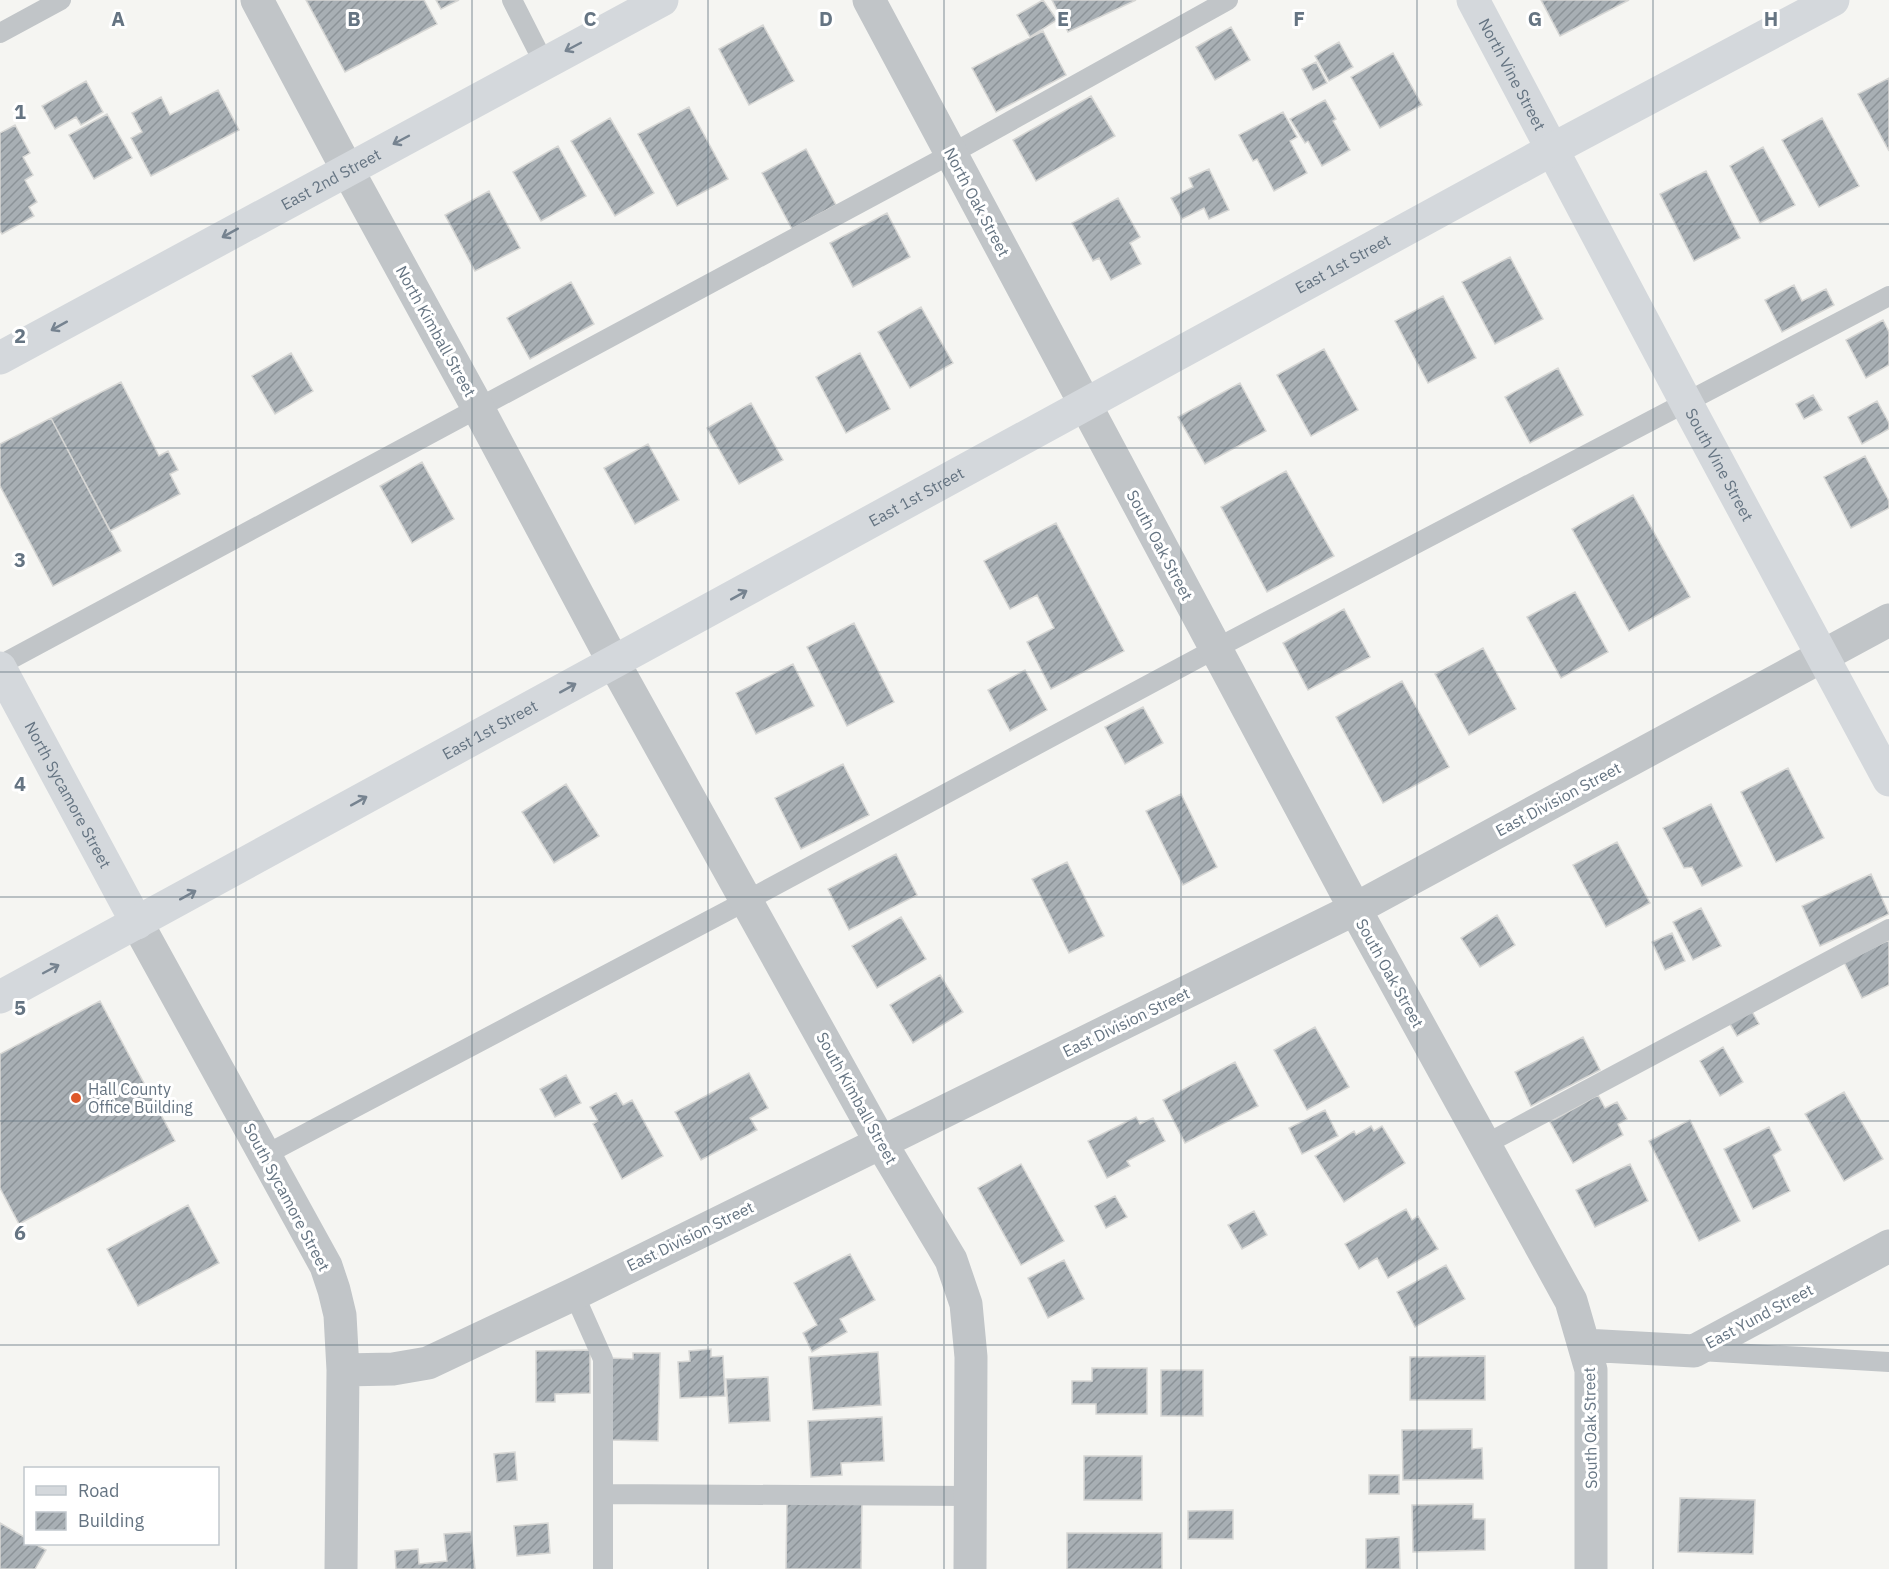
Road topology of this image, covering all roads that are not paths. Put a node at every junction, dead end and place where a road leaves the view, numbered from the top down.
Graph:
1 (61, 0) edge
2 (257, 0) edge
3 (512, 0) edge
4 (662, 0) edge
5 (868, 0) edge
6 (1228, 0) edge
7 (1473, 0) edge
8 (1833, 0) edge
9 (0, 33) edge
10 (544, 63) junction
11 (1553, 149) junction
12 (951, 154) junction
13 (347, 169) junction
14 (1889, 296) edge
15 (0, 358) edge
16 (1687, 404) junction
17 (1085, 405) junction
18 (478, 408) junction
19 (1889, 620) edge
20 (1215, 649) junction
21 (1822, 656) junction
22 (614, 663) junction
23 (0, 667) edge
24 (1889, 780) edge
25 (746, 900) junction
26 (1355, 909) junction
27 (137, 923) junction
28 (1889, 929) edge
29 (0, 997) edge
30 (881, 1143) junction
31 (1484, 1145) junction
32 (266, 1155) junction
33 (1889, 1246) edge
34 (574, 1294) junction
35 (1584, 1345) junction
36 (1694, 1351) junction
37 (1889, 1362) edge
38 (343, 1370) junction
39 (603, 1494) junction
40 (970, 1496) junction
41 (341, 1569) edge
42 (603, 1569) edge
43 (970, 1569) edge
44 (1591, 1569) edge

1 - 9 lane
2 - 13 street, North Kimball Street
3 - 10 lane
4 -> 10 main road, East 2nd Street
5 - 12 street, North Oak Street
6 - 12 lane
7 - 11 main road, North Vine Street
8 - 11 main road, East 1st Street
10 -> 13 main road, East 2nd Street
11 - 16 main road, South Vine Street
11 - 17 main road, East 1st Street
12 - 17 street, North Oak Street
12 - 18 lane
13 -> 15 main road, East 2nd Street
13 - 18 street, North Kimball Street
14 - 16 lane
16 - 20 lane
16 - 21 main road, South Vine Street
17 - 20 street, South Oak Street
22 -> 17 main road, East 1st Street
18 - 22 street, North Kimball Street
18 - 23 lane
19 - 21 street, East Division Street
20 - 25 lane
20 - 26 street, South Oak Street
21 - 24 main road, South Vine Street
21 - 26 street, East Division Street
22 - 25 street, South Kimball Street
27 -> 22 main road, East 1st Street
23 - 27 main road, North Sycamore Street
25 - 30 street, South Kimball Street
25 - 32 lane
26 - 30 street, East Division Street
26 - 31 street, South Oak Street
29 -> 27 main road, East 1st Street
27 - 32 street, South Sycamore Street
28 - 31 lane
30 - 34 street, East Division Street
30 - 40 street, South Kimball Street
31 - 35 street, South Oak Street
32 - 38 street, South Sycamore Street
33 - 36 street, East Yund Street
34 - 38 street, East Division Street
34 - 39 lane
35 - 36 street, East Yund Street
35 - 44 street, South Oak Street
36 - 37 lane
38 - 41 street, South Sycamore Street
39 - 40 lane
39 - 42 lane
40 - 43 street, South Kimball Street

